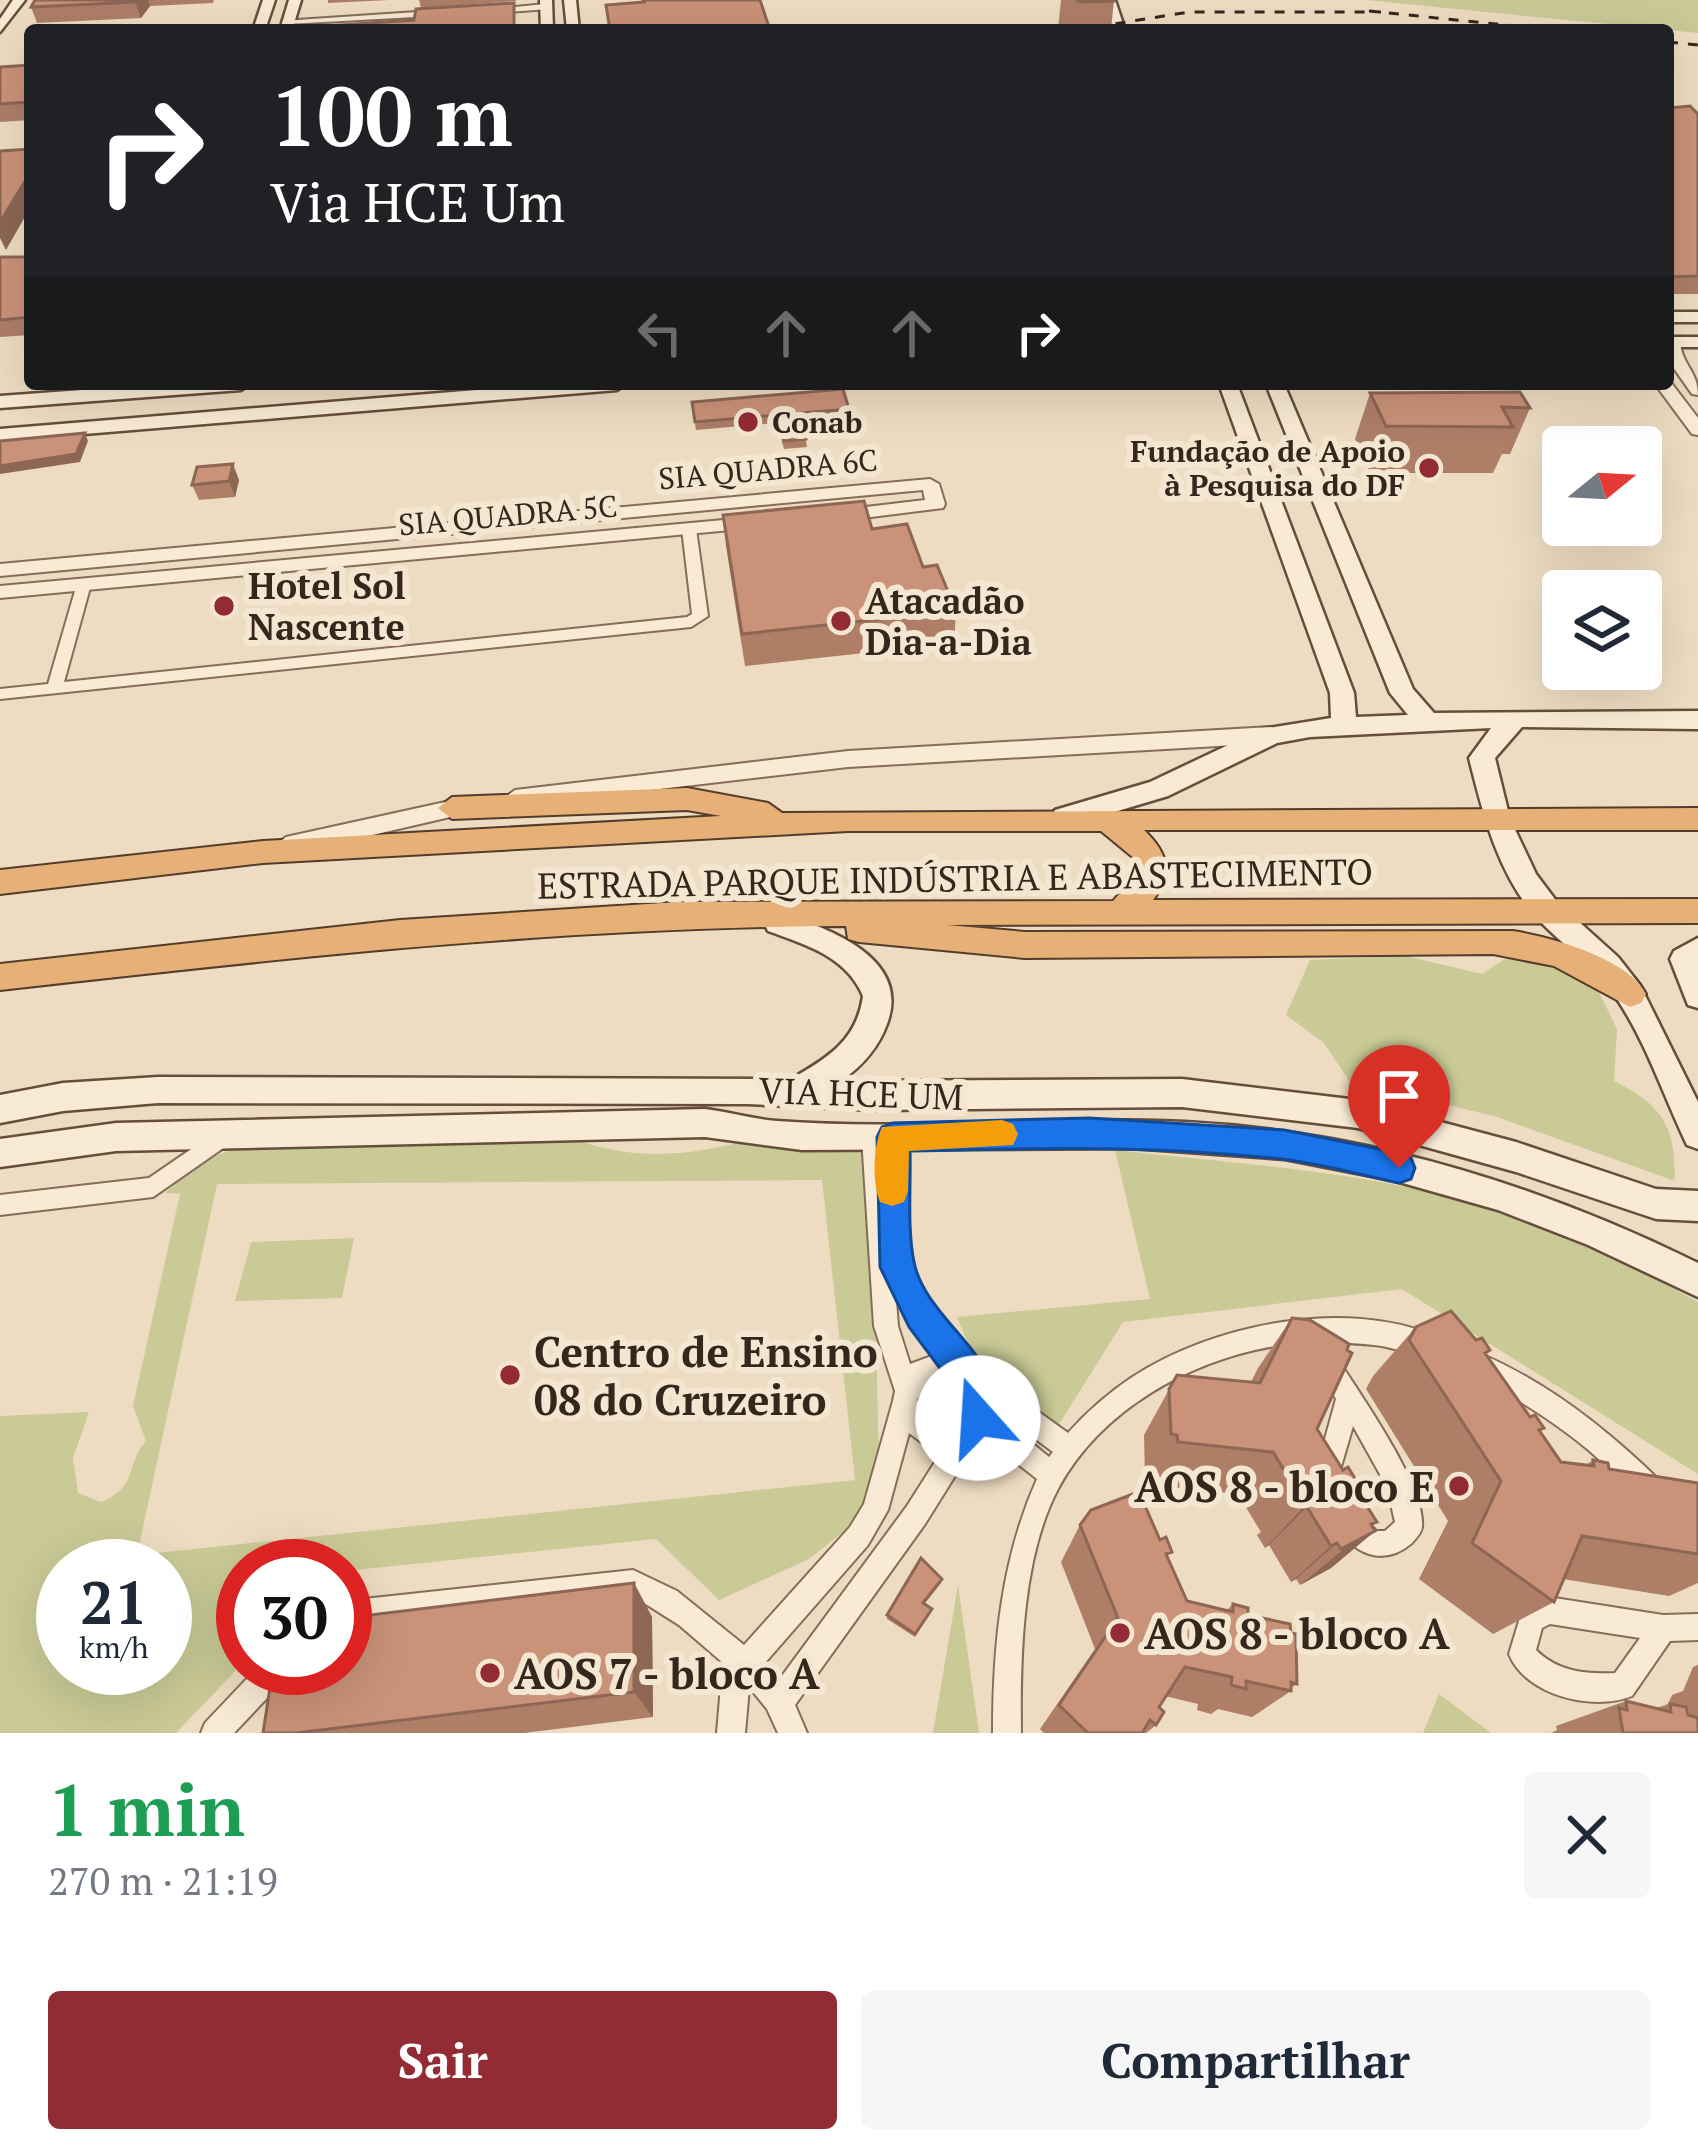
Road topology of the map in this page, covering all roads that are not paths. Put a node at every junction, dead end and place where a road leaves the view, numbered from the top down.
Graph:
1 (19, 0) edge
2 (545, 3) edge
3 (476, 4) edge
4 (521, 4) edge
5 (455, 7) edge
6 (290, 15) edge
7 (0, 28) edge
8 (1675, 369) edge
9 (112, 390) edge
10 (173, 390) edge
11 (345, 390) edge
12 (465, 390) edge
13 (1230, 390) edge
14 (1277, 390) edge
15 (1668, 390) edge
16 (1698, 390) edge
17 (385, 393) edge
18 (0, 402) edge
19 (324, 408) junction
20 (1240, 420) junction
21 (1289, 420) junction
22 (83, 429) junction
23 (1698, 430) edge
24 (0, 436) edge
25 (765, 498) junction
26 (732, 502) junction
27 (811, 518) edge
28 (788, 520) edge
29 (766, 522) junction
30 (734, 525) junction
31 (689, 529) junction
32 (339, 539) junction
33 (301, 542) junction
34 (339, 561) junction
35 (297, 564) junction
36 (0, 570) edge
37 (84, 584) junction
38 (0, 592) edge
39 (54, 689) junction
40 (0, 694) edge
41 (1516, 718) junction
42 (1698, 719) edge
43 (1428, 722) junction
44 (1342, 725) junction
45 (1271, 735) junction
46 (452, 808) junction
47 (1064, 817) junction
48 (1106, 819) junction
49 (1497, 819) junction
50 (1698, 819) edge
51 (803, 823) junction
52 (263, 852) junction
53 (3, 880) edge
54 (1547, 910) junction
55 (1698, 911) edge
56 (1120, 912) junction
57 (679, 914) junction
58 (778, 923) junction
59 (1698, 949) edge
60 (0, 977) edge
61 (1630, 994) junction
62 (1698, 995) edge
63 (632, 1090) junction
64 (1098, 1091) junction
65 (794, 1094) junction
66 (1237, 1097) junction
67 (0, 1109) edge
68 (612, 1129) junction
69 (1089, 1132) junction
70 (780, 1133) junction
71 (226, 1135) junction
72 (1698, 1135) edge
73 (1154, 1136) junction
74 (883, 1137) junction
75 (0, 1153) edge
76 (0, 1205) edge
77 (1698, 1206) edge
78 (1698, 1281) edge
79 (1308, 1330) junction
80 (968, 1374) junction
81 (906, 1395) junction
82 (1348, 1399) junction
83 (970, 1430) junction
84 (1069, 1449) junction
85 (1053, 1476) junction
86 (1670, 1509) edge
87 (823, 1578) junction
88 (850, 1607) junction
89 (372, 1611) edge
90 (1698, 1627) edge
91 (1663, 1628) junction
92 (744, 1666) junction
93 (251, 1695) edge
94 (780, 1702) junction
95 (215, 1733) edge
96 (731, 1733) edge
97 (793, 1733) edge
98 (1007, 1733) edge

1 - 7 main road
2 - 4 street
3 - 4 street
5 - 6 street
8 - 16 street
9 - 18 main road
10 - 22 main road
11 - 19 main road
12 - 17 main road
13 - 20 main road
14 - 21 main road
15 - 23 street
17 - 19 main road
19 - 22 main road
20 - 21 main road
20 - 44 main road
21 - 43 main road
22 - 24 main road
25 - 26 street, SIA QUADRA 6C
25 - 27 street, SIA QUADRA 6C
25 - 29 street
26 - 30 street
26 - 32 street, SIA QUADRA 6C
28 - 29 street, SIA QUADRA 5C
29 - 30 street, SIA QUADRA 5C
30 - 31 street, SIA QUADRA 5C
31 - 34 street, SIA QUADRA 5C
31 - 39 street
32 - 33 street, SIA QUADRA 6C
32 - 34 street
33 - 35 street
33 - 36 street, SIA QUADRA 6C
34 - 35 street, SIA QUADRA 5C
35 - 37 street, SIA QUADRA 5C
37 - 38 street, SIA QUADRA 5C
37 - 39 street
39 - 40 street
41 - 42 main road
41 - 43 main road
41 - 49 main road
43 - 44 main road
44 - 45 main road
45 - 46 street
45 - 47 main road
46 - 51 highway
46 - 52 street
47 - 48 highway, ESTRADA PARQUE INDÚSTRIA E ABASTECIMENTO
47 - 51 highway, ESTRADA PARQUE INDÚSTRIA E ABASTECIMENTO
48 - 49 highway, ESTRADA PARQUE INDÚSTRIA E ABASTECIMENTO
48 - 56 highway
49 - 50 highway, ESTRADA PARQUE INDÚSTRIA E ABASTECIMENTO
49 - 54 main road
51 - 52 highway, ESTRADA PARQUE INDÚSTRIA E ABASTECIMENTO
52 - 53 highway, ESTRADA PARQUE INDÚSTRIA E ABASTECIMENTO
54 - 55 highway, ESTRADA PARQUE INDÚSTRIA E ABASTECIMENTO
54 - 56 highway, ESTRADA PARQUE INDÚSTRIA E ABASTECIMENTO
54 - 61 main road
56 - 57 highway, ESTRADA PARQUE INDÚSTRIA E ABASTECIMENTO
57 - 58 highway
57 - 60 highway, ESTRADA PARQUE INDÚSTRIA E ABASTECIMENTO
58 - 61 highway
58 - 65 main road
59 - 62 main road
61 - 72 main road
63 - 65 main road
63 - 67 main road
63 - 68 main road
64 - 65 main road
64 - 66 main road
64 - 69 main road
65 - 70 main road
66 - 73 main road
66 - 77 main road
68 - 70 main road, VIA HCE UM
68 - 71 main road, VIA HCE UM
69 - 73 main road, VIA HCE UM
69 - 74 main road, VIA HCE UM
70 - 74 main road, VIA HCE UM
71 - 75 main road, VIA HCE UM
71 - 76 street
73 - 78 main road, VIA HCE UM
74 - 80 street
74 - 81 street
79 - 82 street
79 - 84 street
79 - 86 street
80 - 81 street
80 - 83 street
80 - 84 street
81 - 83 street
81 - 87 street
82 - 82 street
83 - 85 street
83 - 88 street
84 - 85 street
85 - 98 street
87 - 88 street
87 - 92 street
88 - 94 street
89 - 92 street
90 - 91 street
91 - 91 street
92 - 94 street
92 - 96 street
93 - 95 street
94 - 97 street

